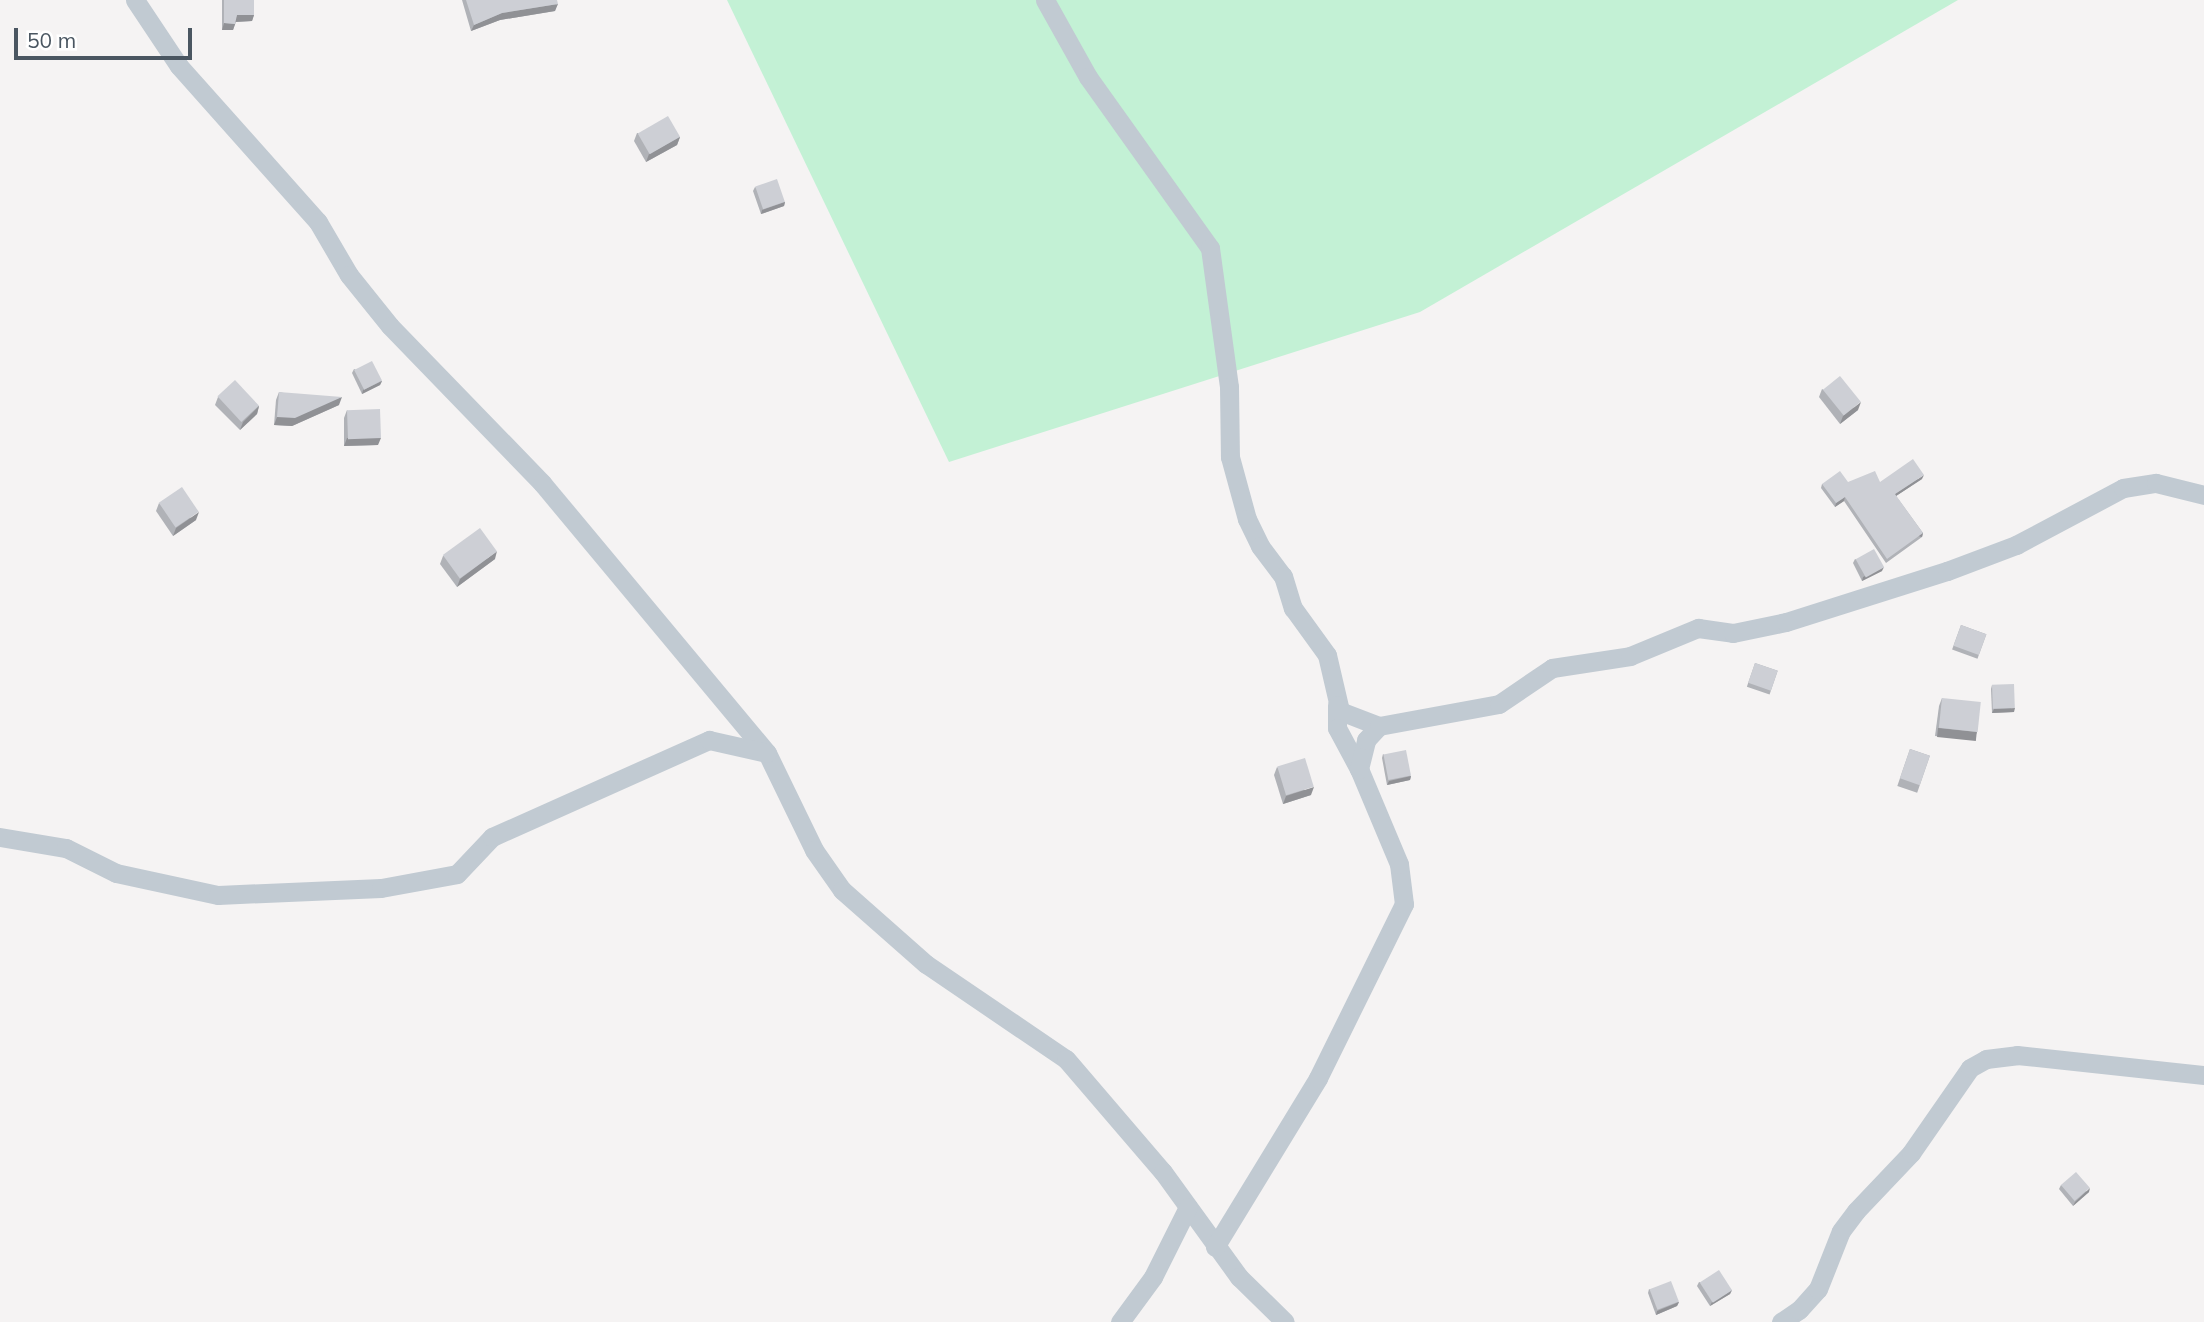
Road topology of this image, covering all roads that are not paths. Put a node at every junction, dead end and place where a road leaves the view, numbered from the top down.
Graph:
1 (135, 0) edge
2 (1045, 0) edge
3 (2204, 495) edge
4 (1337, 705) junction
5 (1379, 726) junction
6 (767, 753) junction
7 (1359, 769) junction
8 (0, 837) edge
9 (2204, 1075) edge
10 (1188, 1207) junction
11 (1215, 1247) junction
12 (1120, 1322) edge
13 (1284, 1322) edge
14 (1781, 1322) edge

1 - 6 street
2 - 4 street
3 - 5 street
4 - 5 street
4 - 7 street
5 - 7 street
6 - 8 street
6 - 10 street
7 - 11 street
9 - 14 street
10 - 11 street
10 - 12 street
11 - 13 street

